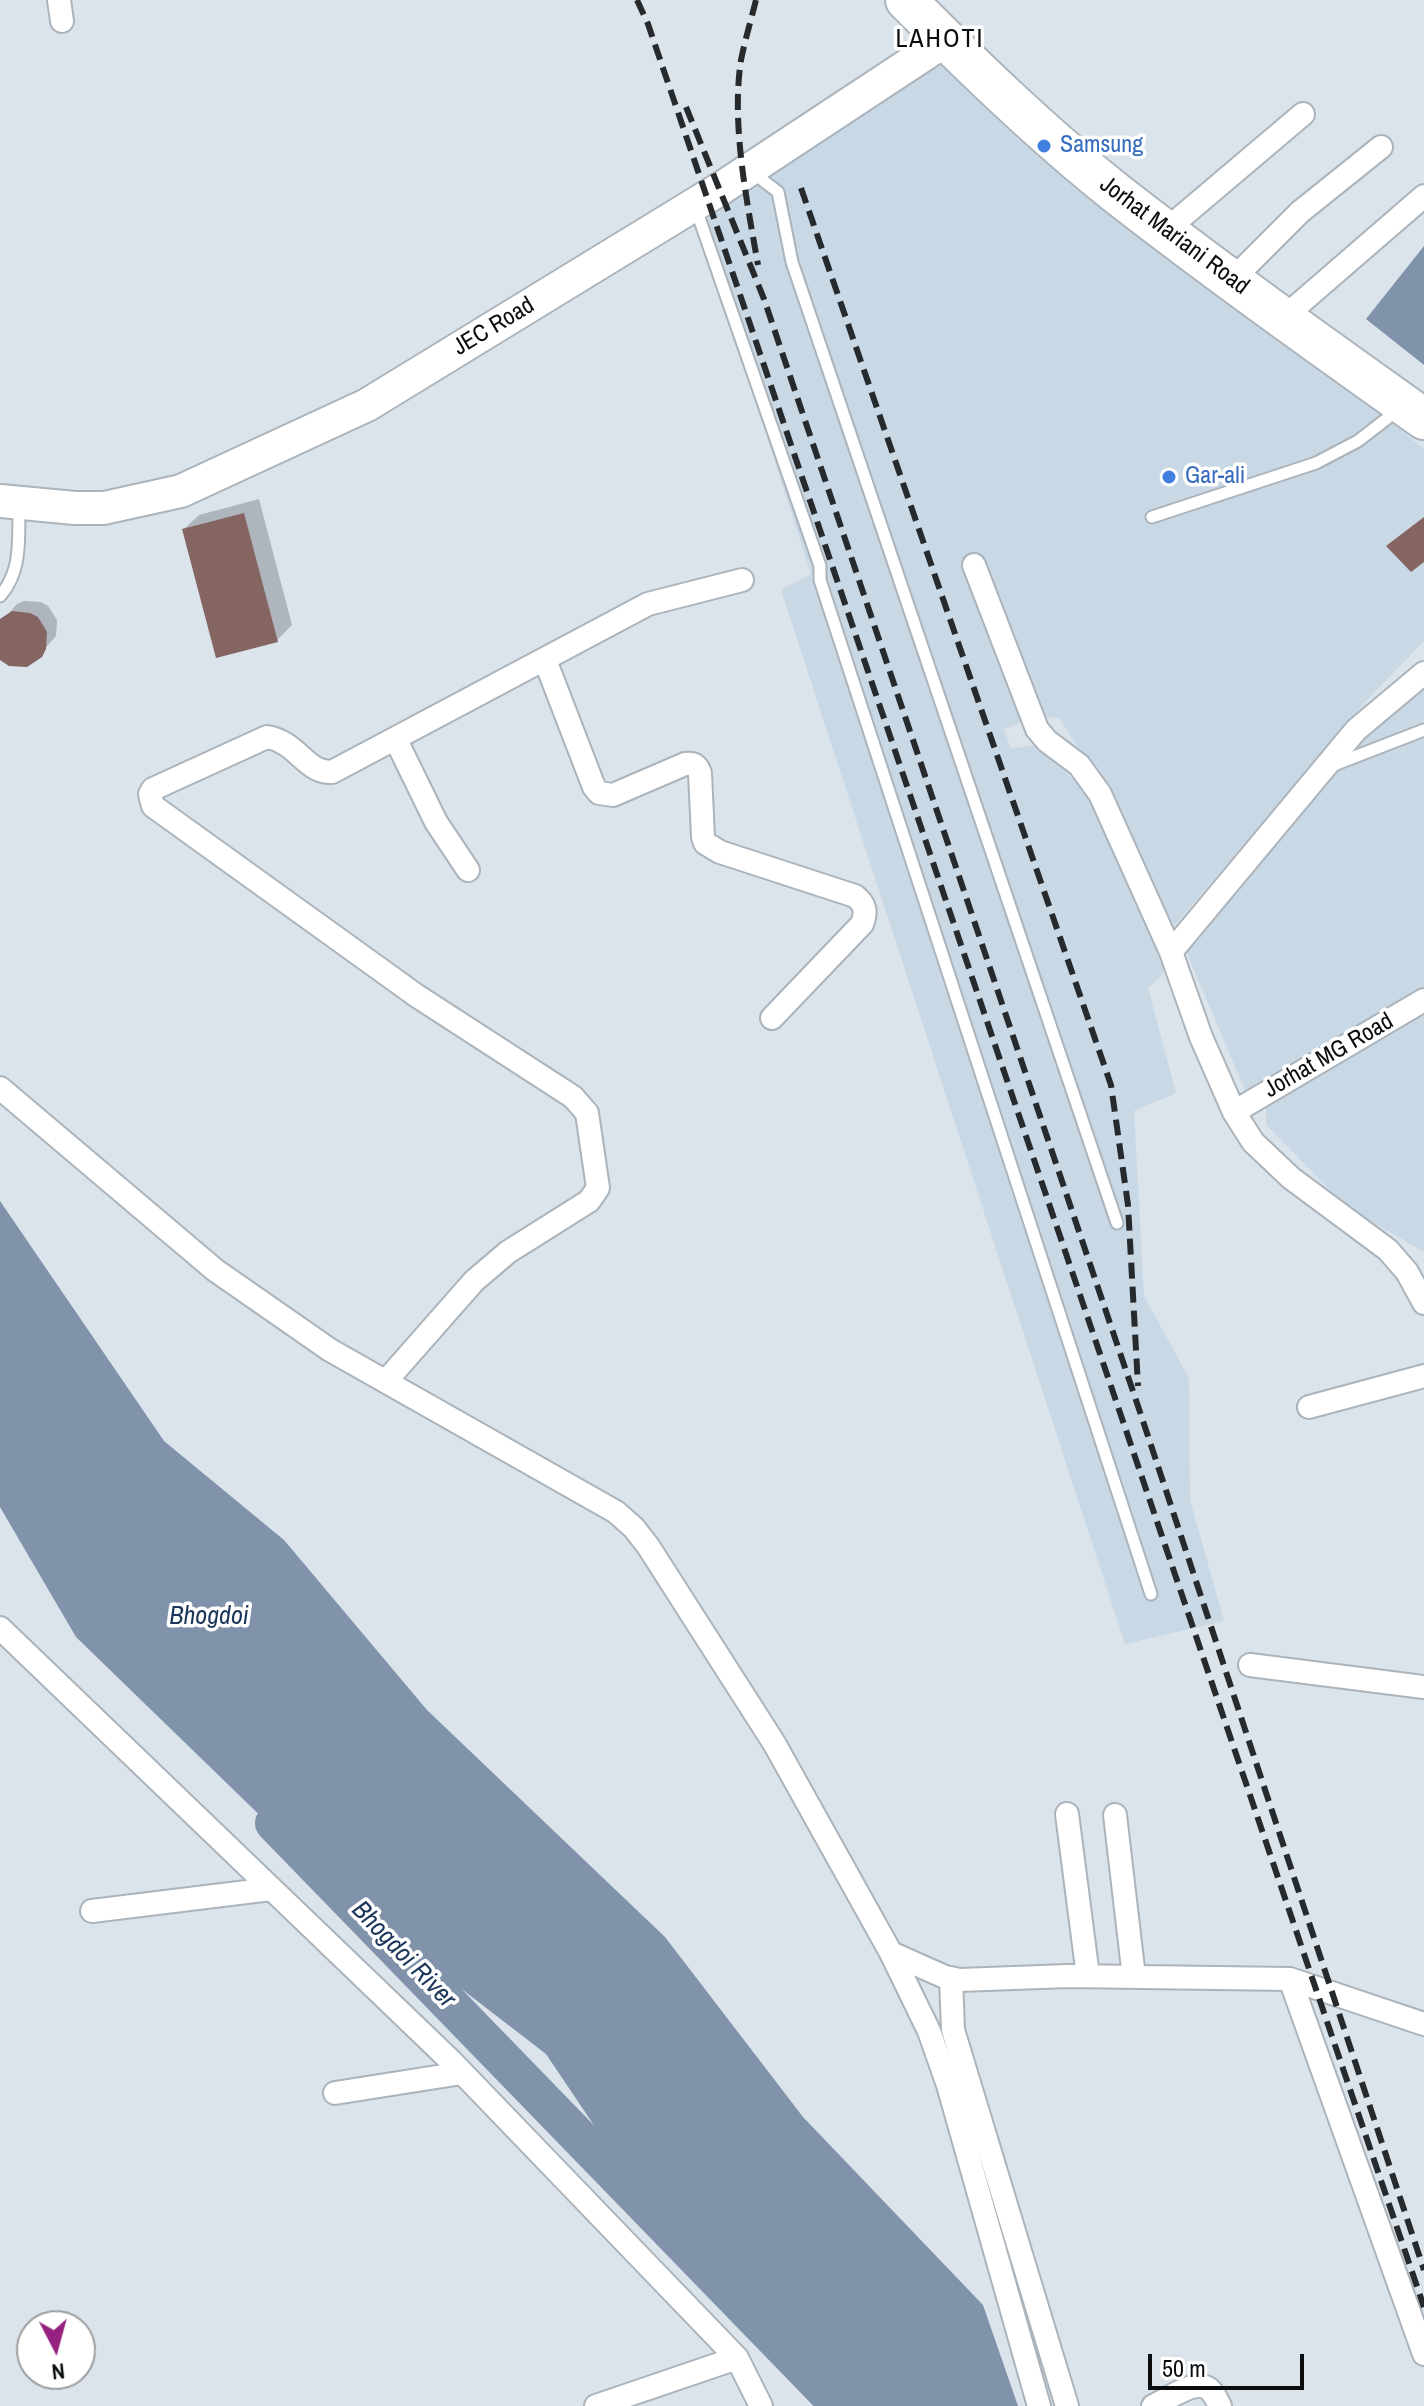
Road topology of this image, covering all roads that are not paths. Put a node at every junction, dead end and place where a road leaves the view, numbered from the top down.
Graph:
1 (906, 0) edge
2 (946, 40) junction
3 (1303, 114) dead end
4 (1381, 147) dead end
5 (750, 170) junction
6 (1424, 196) edge
7 (695, 205) junction
8 (1166, 230) junction
9 (1232, 280) junction
10 (1283, 318) junction
11 (1414, 412) edge
12 (9, 503) edge
13 (1152, 517) dead end
14 (974, 565) dead end
15 (742, 580) dead end
16 (0, 596) edge
17 (545, 660) junction
18 (1424, 673) edge
19 (1424, 730) edge
20 (396, 740) junction
21 (1324, 769) junction
22 (468, 870) dead end
23 (1171, 952) junction
24 (1424, 1000) edge
25 (772, 1018) dead end
26 (0, 1088) edge
27 (1234, 1112) junction
28 (1117, 1223) dead end
29 (1416, 1273) edge
30 (1424, 1303) edge
31 (1424, 1376) edge
32 (386, 1381) junction
33 (1309, 1407) dead end
34 (1151, 1594) dead end
35 (0, 1628) edge
36 (1250, 1665) dead end
37 (1424, 1687) edge
38 (1067, 1814) dead end
39 (1115, 1815) dead end
40 (271, 1889) junction
41 (92, 1911) dead end
42 (891, 1953) junction
43 (1088, 1976) junction
44 (1134, 1977) junction
45 (951, 1978) junction
46 (1290, 1979) junction
47 (1424, 2024) edge
48 (462, 2073) junction
49 (335, 2093) dead end
50 (1424, 2354) edge
51 (737, 2358) junction
52 (596, 2406) edge
53 (761, 2406) edge
54 (1039, 2406) edge
55 (1067, 2406) edge
56 (1153, 2406) edge
57 (1220, 2406) edge

1 - 2 highway, Jorhat Mariani Road
2 - 5 street, JEC Road
2 - 8 highway, Jorhat Mariani Road
3 - 8 street
4 - 9 street
5 - 7 street, JEC Road
5 - 28 lane
6 - 10 street
7 - 12 street, JEC Road
7 - 34 lane
8 - 9 highway, Jorhat Mariani Road
9 - 10 highway, Jorhat Mariani Road
10 - 11 highway, Jorhat Mariani Road
11 - 13 lane
12 - 16 lane
14 - 23 street
15 - 17 street
17 - 20 street
17 - 25 street
18 - 21 street
19 - 21 lane
20 - 22 street
20 - 32 street
21 - 23 street
23 - 27 street
24 - 27 street, Jorhat MG Road
26 - 32 street
27 - 29 street
29 - 30 street
31 - 33 street
32 - 42 street
35 - 40 street
36 - 37 street
38 - 43 street
39 - 44 street
40 - 41 street
40 - 48 street
42 - 45 street
42 - 54 street
43 - 44 street
43 - 45 street
44 - 46 street
45 - 55 street
46 - 47 street
46 - 50 street
48 - 49 street
48 - 51 street
51 - 52 street
51 - 53 street
56 - 57 street

